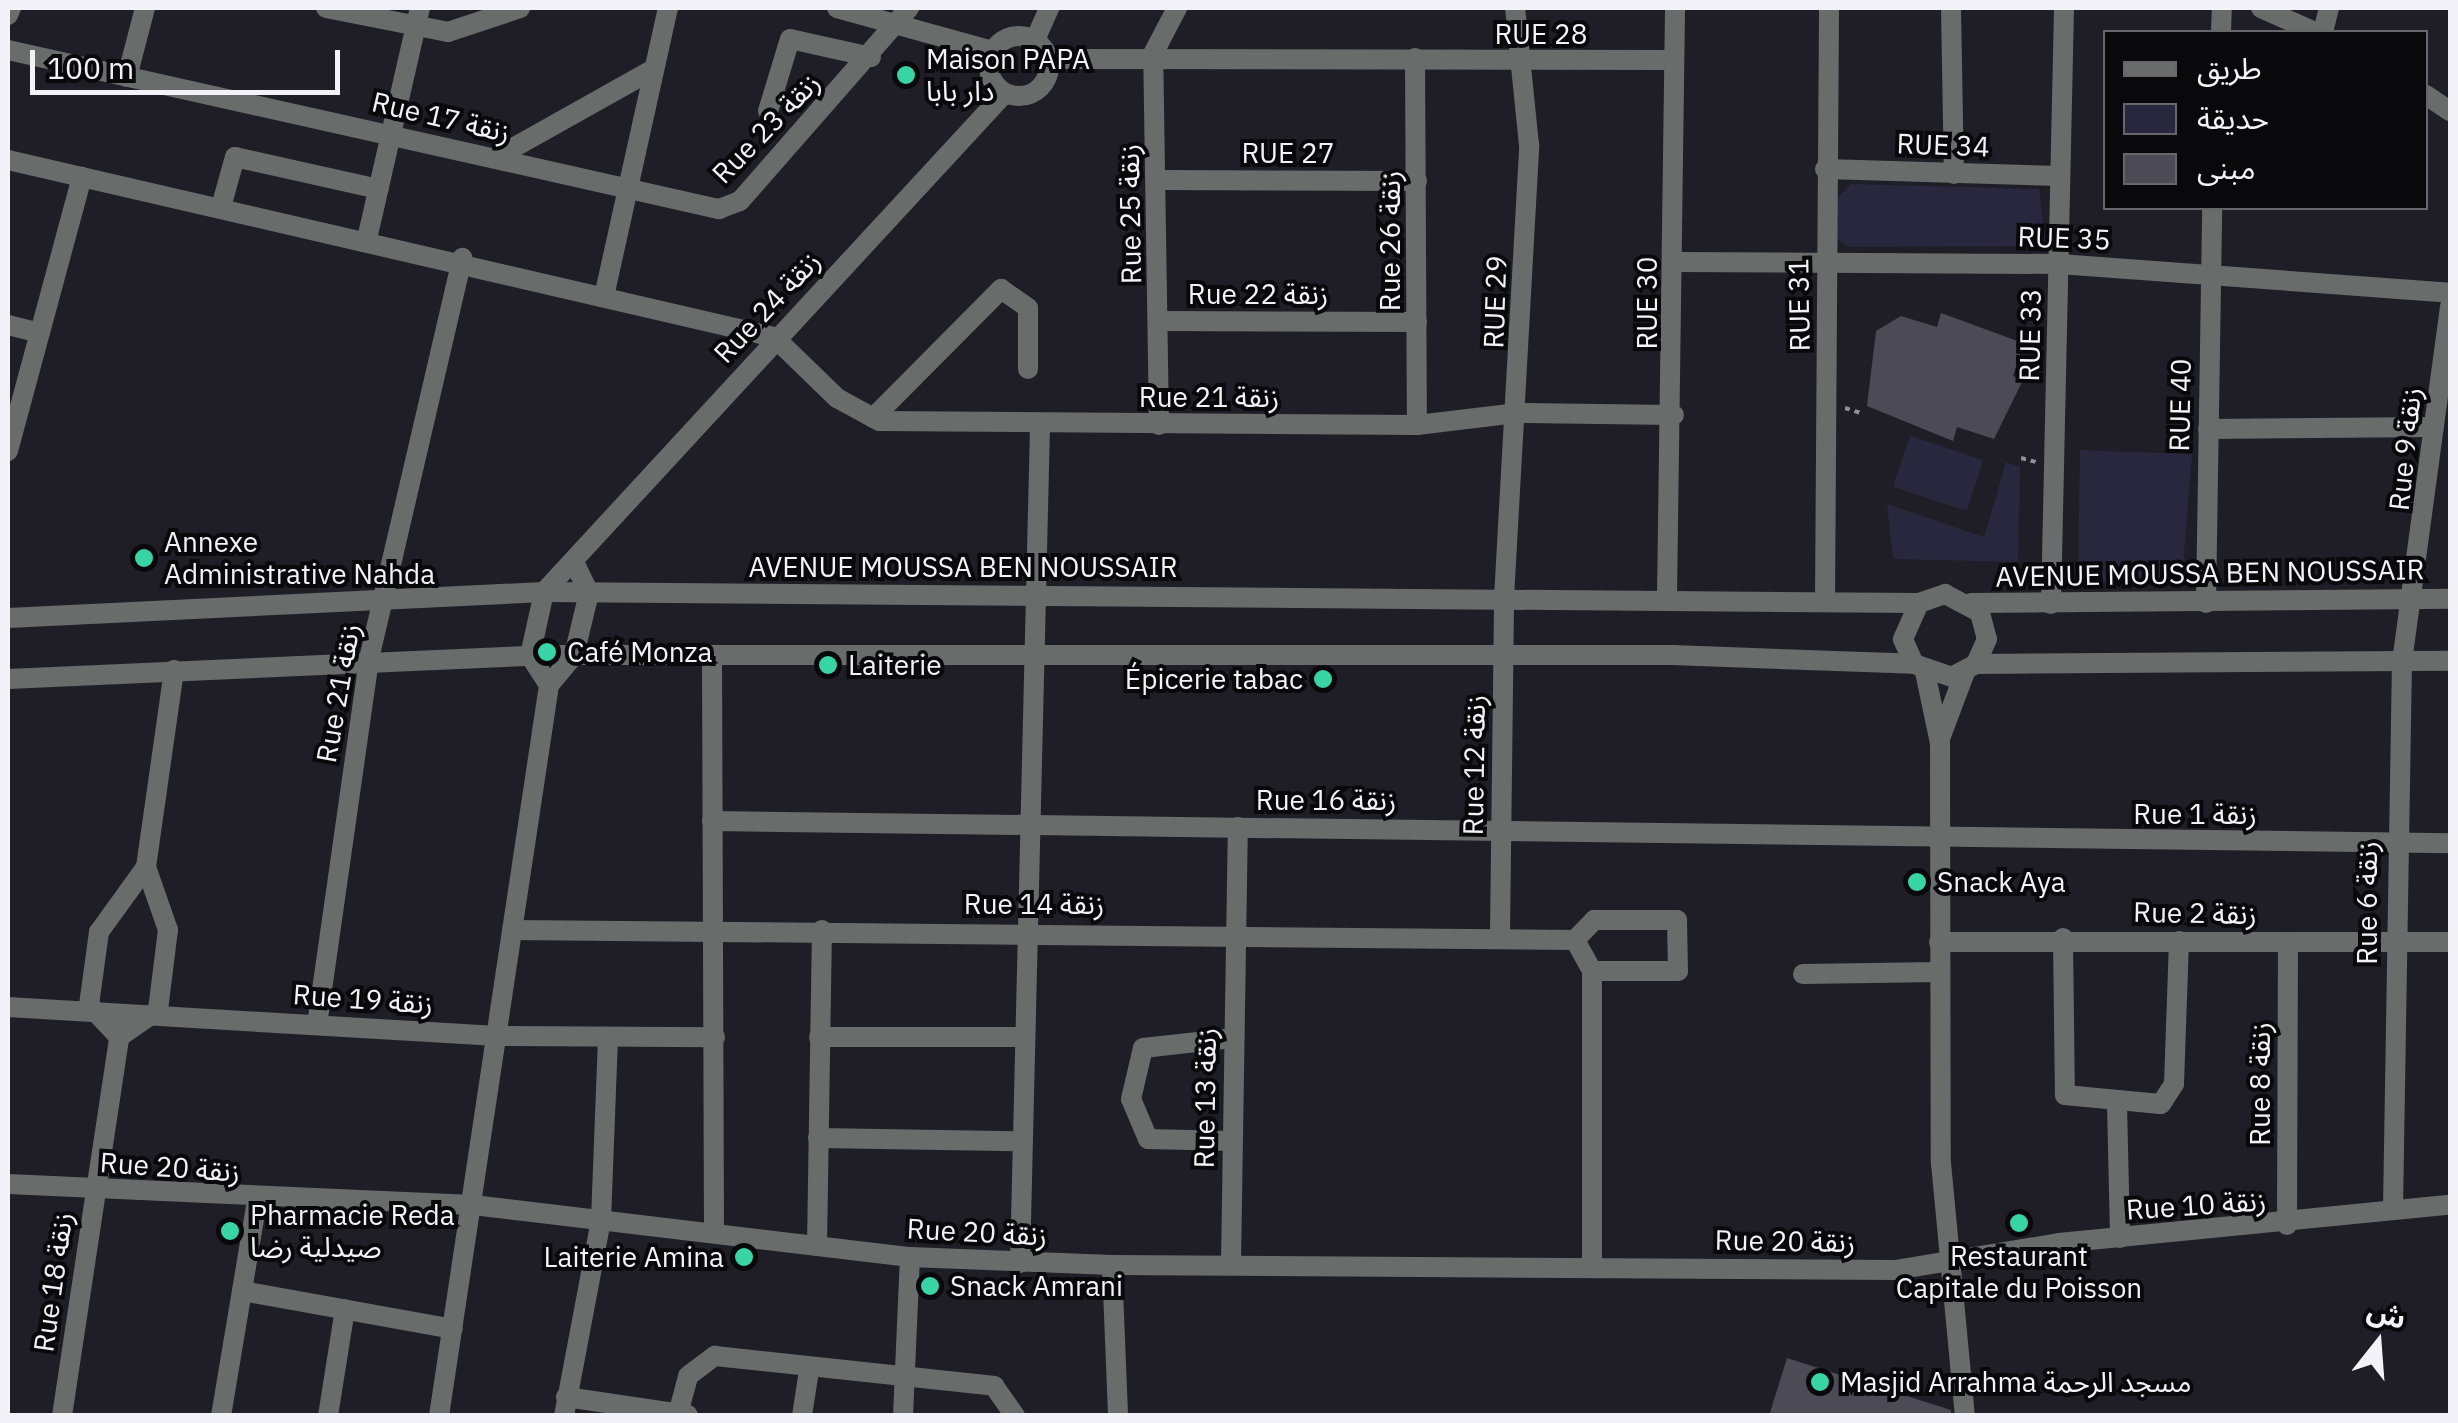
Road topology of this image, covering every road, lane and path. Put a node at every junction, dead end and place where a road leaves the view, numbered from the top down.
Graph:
1 (12, 8) edge
2 (145, 8) edge
3 (326, 8) edge
4 (520, 8) edge
5 (668, 8) edge
6 (837, 8) edge
7 (1049, 8) edge
8 (1177, 8) edge
9 (1515, 8) edge
10 (1675, 8) edge
11 (1829, 8) edge
12 (1951, 8) edge
13 (2064, 8) edge
14 (2261, 8) edge
15 (8, 15) edge
16 (906, 16) edge
17 (418, 18) edge
18 (2310, 30) edge
19 (1034, 40) junction
20 (8, 50) edge
21 (993, 52) junction
22 (1153, 54) junction
23 (871, 57) junction
24 (1415, 58) junction
25 (1048, 60) junction
26 (1674, 60) junction
27 (1522, 63) junction
28 (652, 70) junction
29 (127, 77) junction
30 (1005, 93) junction
31 (2428, 96) edge
32 (2450, 110) edge
33 (768, 111) dead end
34 (391, 134) junction
35 (495, 158) junction
36 (8, 160) edge
37 (1825, 169) junction
38 (1954, 174) junction
39 (2060, 176) junction
40 (82, 177) junction
41 (1159, 180) junction
42 (1417, 180) junction
43 (628, 186) junction
44 (378, 189) junction
45 (221, 207) junction
46 (2212, 210) edge
47 (367, 238) junction
48 (462, 258) junction
49 (1675, 262) junction
50 (1826, 262) junction
51 (2059, 264) junction
52 (2209, 272) junction
53 (605, 292) junction
54 (2450, 293) edge
55 (2450, 305) edge
56 (1159, 321) junction
57 (1417, 322) junction
58 (8, 325) edge
59 (39, 333) junction
60 (774, 336) junction
61 (1028, 369) dead end
62 (1518, 413) junction
63 (1674, 415) junction
64 (872, 418) junction
65 (1040, 425) junction
66 (1159, 425) junction
67 (1417, 425) junction
68 (2434, 427) junction
69 (2208, 429) junction
70 (8, 447) edge
71 (575, 564) junction
72 (544, 592) junction
73 (589, 593) junction
74 (1030, 597) junction
75 (383, 598) junction
76 (1504, 598) junction
77 (1668, 598) junction
78 (2416, 599) junction
79 (2450, 599) edge
80 (1825, 601) junction
81 (1920, 603) junction
82 (1970, 603) junction
83 (2206, 603) junction
84 (2051, 604) junction
85 (8, 618) edge
86 (530, 656) junction
87 (574, 656) junction
88 (712, 656) junction
89 (1033, 656) junction
90 (1504, 658) junction
91 (368, 659) junction
92 (2450, 661) edge
93 (2402, 662) junction
94 (1920, 668) junction
95 (1970, 668) junction
96 (174, 670) junction
97 (8, 679) edge
98 (548, 685) junction
99 (1940, 743) junction
100 (712, 821) junction
101 (1026, 825) junction
102 (1238, 827) junction
103 (1500, 829) junction
104 (1938, 839) junction
105 (2394, 843) junction
106 (2450, 843) edge
107 (146, 867) junction
108 (715, 928) junction
109 (512, 930) junction
110 (822, 930) junction
111 (1025, 932) junction
112 (1234, 932) junction
113 (1500, 933) junction
114 (1566, 938) junction
115 (2062, 938) junction
116 (2179, 941) junction
117 (1940, 942) junction
118 (2288, 942) junction
119 (2394, 942) junction
120 (2450, 942) edge
121 (1592, 970) junction
122 (1940, 972) junction
123 (1803, 974) dead end
124 (90, 1006) junction
125 (8, 1008) edge
126 (158, 1010) junction
127 (317, 1025) junction
128 (498, 1036) junction
129 (608, 1036) junction
130 (714, 1037) junction
131 (1024, 1037) junction
132 (119, 1038) junction
133 (819, 1038) junction
134 (1234, 1038) junction
135 (2116, 1103) junction
136 (818, 1138) junction
137 (1020, 1141) junction
138 (1232, 1141) junction
139 (8, 1184) edge
140 (94, 1189) junction
141 (256, 1200) junction
142 (2450, 1204) edge
143 (473, 1205) junction
144 (2393, 1209) junction
145 (601, 1220) junction
146 (2287, 1226) junction
147 (714, 1232) junction
148 (2120, 1238) junction
149 (817, 1246) junction
150 (910, 1257) junction
151 (1020, 1263) junction
152 (1231, 1264) junction
153 (1112, 1265) junction
154 (1592, 1266) junction
155 (1946, 1267) junction
156 (242, 1291) junction
157 (344, 1309) junction
158 (453, 1328) junction
159 (809, 1370) junction
160 (904, 1380) junction
161 (565, 1406) edge
162 (683, 1415) edge
163 (62, 1416) edge
164 (222, 1416) edge
165 (328, 1416) edge
166 (439, 1416) edge
167 (802, 1416) edge
168 (903, 1416) edge
169 (1015, 1416) edge
170 (1118, 1416) edge
171 (1965, 1416) edge

1 - 15 street
2 - 29 street
3 - 17 street
4 - 17 street
5 - 28 street
6 - 16 street
7 - 19 street
8 - 22 street
9 - 27 street, RUE 29
10 - 26 street, RUE 30
11 - 37 street, RUE 31
12 - 38 street
13 - 39 street, RUE 33
14 - 18 street
16 - 21 street
16 - 23 street, Rue 23 زنقة
17 - 34 street
19 - 21 street
19 - 25 street
20 - 29 street, Rue 17 زنقة
21 - 30 street
22 - 24 street, RUE 28
22 - 25 street, RUE 28
22 - 41 street, Rue 25 زنقة
23 - 33 street
23 - 43 street, Rue 23 زنقة
24 - 27 street, RUE 28
24 - 42 street, Rue 26 زنقة
25 - 30 street
26 - 27 street, RUE 28
26 - 49 street, RUE 30
27 - 62 street, RUE 29
28 - 35 street
28 - 43 street
29 - 34 street, Rue 17 زنقة
30 - 60 street, Rue 24 زنقة
31 - 32 street
34 - 35 street, Rue 17 زنقة
34 - 44 street
35 - 43 street, Rue 17 زنقة
36 - 40 street
37 - 38 street, RUE 34
37 - 50 street, RUE 31
38 - 39 street, RUE 34
39 - 51 street, RUE 33
40 - 45 street
40 - 59 street
41 - 42 street, RUE 27
41 - 56 street, Rue 25 زنقة
42 - 57 street, Rue 26 زنقة
43 - 53 street
44 - 45 street
44 - 47 street
45 - 47 street
46 - 52 street, RUE 40
47 - 48 street
48 - 53 street
48 - 75 street, Rue 21 زنقة
49 - 50 street, RUE 35
49 - 63 street, RUE 30
50 - 51 street, RUE 35
50 - 80 street, RUE 31
51 - 52 street, RUE 35
51 - 84 street, RUE 33
52 - 54 street, RUE 35
52 - 69 street, RUE 40
53 - 60 street
55 - 68 street, Rue 9 زنقة
56 - 57 street, Rue 22 زنقة
56 - 66 street, Rue 25 زنقة
57 - 67 street, Rue 26 زنقة
58 - 59 street
59 - 70 street
60 - 64 street, Rue 21 زنقة
60 - 71 street, Rue 24 زنقة
61 - 64 street
62 - 63 street, Rue 21 زنقة
62 - 67 street, Rue 21 زنقة
62 - 76 street, RUE 29
63 - 77 street, RUE 30
64 - 65 street, Rue 21 زنقة
65 - 66 street, Rue 21 زنقة
65 - 74 street
66 - 67 street, Rue 21 زنقة
68 - 69 street
68 - 78 street, Rue 9 زنقة
69 - 83 street, RUE 40
71 - 72 street, Rue 24 زنقة
71 - 73 street
72 - 73 street, AVENUE MOUSSA BEN NOUSSAIR
72 - 75 street, AVENUE MOUSSA BEN NOUSSAIR
72 - 86 street
73 - 74 street, AVENUE MOUSSA BEN NOUSSAIR
73 - 87 street
74 - 76 street, AVENUE MOUSSA BEN NOUSSAIR
74 - 89 street
75 - 85 street, AVENUE MOUSSA BEN NOUSSAIR
75 - 91 street, Rue 21 زنقة
76 - 77 street, AVENUE MOUSSA BEN NOUSSAIR
76 - 90 street, Rue 12 زنقة
77 - 80 street, AVENUE MOUSSA BEN NOUSSAIR
78 - 79 street, AVENUE MOUSSA BEN NOUSSAIR
78 - 83 street, AVENUE MOUSSA BEN NOUSSAIR
78 - 93 street, Rue 6 زنقة
80 - 81 street, AVENUE MOUSSA BEN NOUSSAIR
81 - 82 street
81 - 94 street
82 - 84 street, AVENUE MOUSSA BEN NOUSSAIR
82 - 95 street
83 - 84 street, AVENUE MOUSSA BEN NOUSSAIR
86 - 87 street
86 - 91 street
86 - 98 street
87 - 88 street
87 - 98 street
88 - 89 street
88 - 100 street
89 - 90 street
89 - 101 street
90 - 94 street
90 - 103 street, Rue 12 زنقة
91 - 96 street
91 - 127 street, Rue 21 زنقة
92 - 93 street
93 - 95 street
93 - 105 street, Rue 6 زنقة
94 - 95 street
94 - 99 street
95 - 99 street
96 - 97 street
96 - 107 street
98 - 109 street
99 - 104 street
100 - 101 street, Rue 16 زنقة
100 - 108 street
101 - 102 street, Rue 16 زنقة
101 - 111 street
102 - 103 street, Rue 16 زنقة
102 - 112 street, Rue 13 زنقة
103 - 104 street, Rue 16 زنقة
103 - 113 street, Rue 12 زنقة
104 - 105 street, Rue 1 زنقة
104 - 117 street
105 - 106 street, Rue 1 زنقة
105 - 119 street, Rue 6 زنقة
107 - 124 street
107 - 126 street
108 - 109 street, Rue 14 زنقة
108 - 110 street, Rue 14 زنقة
108 - 130 street
109 - 128 street
110 - 111 street, Rue 14 زنقة
110 - 133 street
111 - 112 street, Rue 14 زنقة
111 - 131 street
112 - 113 street, Rue 14 زنقة
112 - 134 street, Rue 13 زنقة
113 - 114 street, Rue 14 زنقة
114 - 121 street
114 - 121 street
115 - 116 street, Rue 2 زنقة
115 - 117 street, Rue 2 زنقة
115 - 135 street
116 - 118 street, Rue 2 زنقة
116 - 135 street
117 - 122 street
118 - 119 street, Rue 2 زنقة
118 - 146 street, Rue 8 زنقة
119 - 120 street, Rue 2 زنقة
119 - 144 street, Rue 6 زنقة
121 - 154 street
122 - 123 street
122 - 155 street
124 - 125 street, Rue 19 زنقة
124 - 126 street, Rue 19 زنقة
124 - 132 street
126 - 127 street, Rue 19 زنقة
126 - 132 street
127 - 128 street, Rue 19 زنقة
128 - 129 street, Rue 19 زنقة
128 - 143 street
129 - 130 street, Rue 19 زنقة
129 - 145 street
130 - 147 street
131 - 133 street
131 - 137 street
132 - 140 street, Rue 18 زنقة
133 - 136 street
134 - 138 street, Rue 13 زنقة
134 - 138 street
135 - 148 street
136 - 137 street
136 - 149 street
137 - 151 street
138 - 152 street, Rue 13 زنقة
139 - 140 street, Rue 20 زنقة
140 - 141 street, Rue 20 زنقة
140 - 163 street, Rue 18 زنقة
141 - 143 street, Rue 20 زنقة
141 - 156 street
142 - 144 street, Rue 10 زنقة
143 - 145 street, Rue 20 زنقة
143 - 158 street
144 - 146 street, Rue 10 زنقة
145 - 147 street, Rue 20 زنقة
145 - 161 street
146 - 148 street, Rue 10 زنقة
147 - 149 street, Rue 20 زنقة
148 - 155 street, Rue 10 زنقة
149 - 150 street, Rue 20 زنقة
150 - 151 street, Rue 20 زنقة
150 - 160 street
151 - 153 street, Rue 20 زنقة
152 - 153 street, Rue 20 زنقة
152 - 154 street, Rue 20 زنقة
153 - 170 street
154 - 155 street, Rue 20 زنقة
155 - 171 street
156 - 157 street
156 - 164 street
157 - 158 street
157 - 165 street
158 - 166 street
159 - 160 street
159 - 162 street
159 - 167 street
160 - 168 street
160 - 169 street
161 - 162 street

